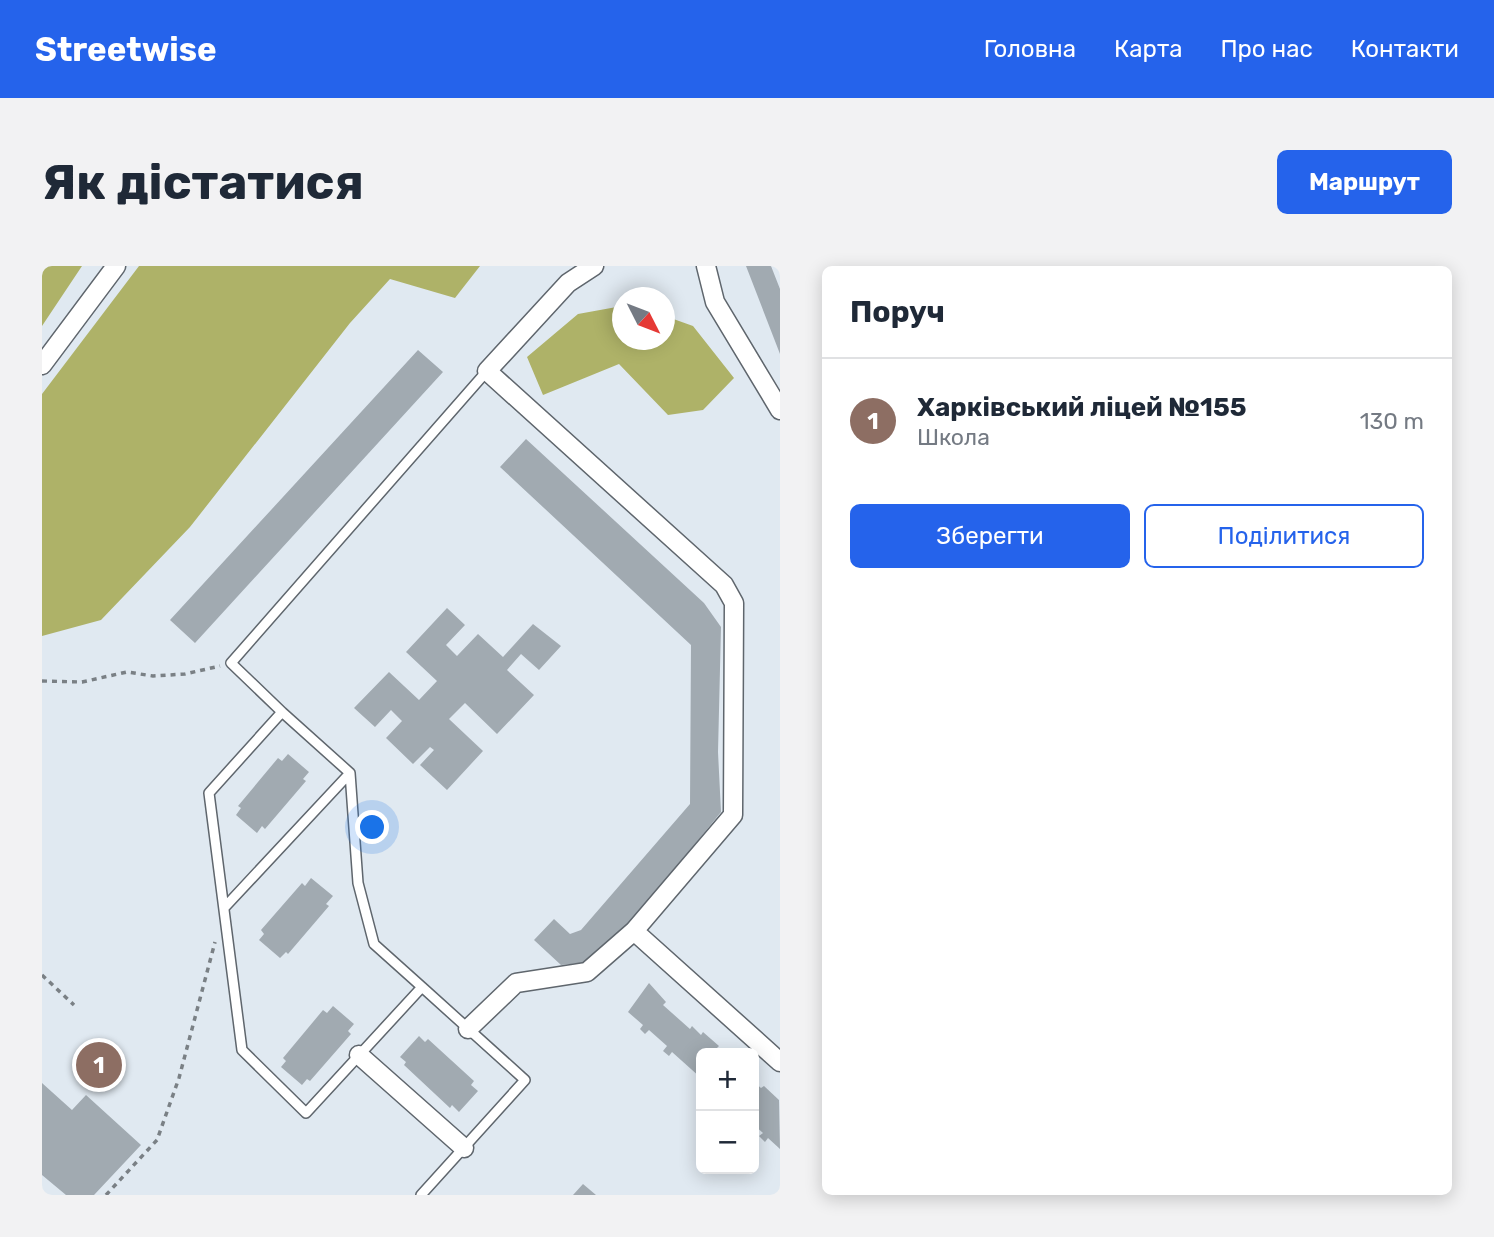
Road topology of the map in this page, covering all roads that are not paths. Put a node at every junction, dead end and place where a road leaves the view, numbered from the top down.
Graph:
1 (116, 266) edge
2 (594, 266) edge
3 (706, 266) edge
4 (42, 365) edge
5 (487, 371) junction
6 (780, 410) edge
7 (282, 712) junction
8 (350, 773) junction
9 (224, 908) junction
10 (634, 931) junction
11 (422, 987) junction
12 (468, 1029) junction
13 (359, 1055) junction
14 (780, 1062) edge
15 (464, 1148) junction
16 (421, 1195) edge

1 - 4 street
2 - 5 street
3 - 6 street
5 - 7 lane
5 - 10 street
7 - 8 lane
7 - 9 lane
8 - 9 lane
8 - 11 lane
9 - 13 lane
10 - 12 street
10 - 14 street
11 - 12 lane
11 - 13 lane
12 - 15 lane
13 - 15 street
15 - 16 lane

